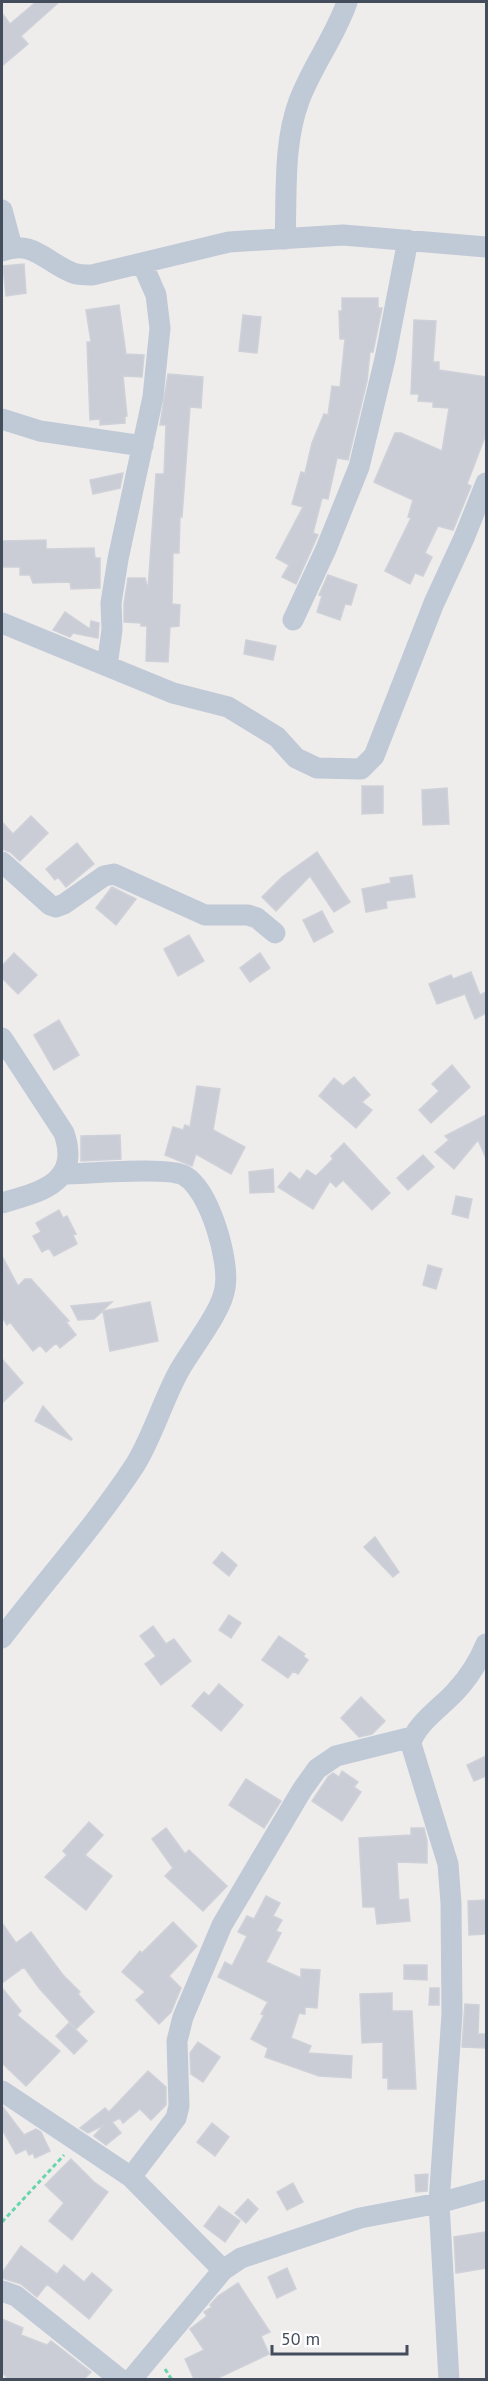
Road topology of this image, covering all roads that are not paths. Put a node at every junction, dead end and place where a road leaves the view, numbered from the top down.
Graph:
1 (347, 2) edge
2 (2, 210) edge
3 (285, 239) junction
4 (408, 240) junction
5 (486, 247) edge
6 (7, 249) edge
7 (142, 263) junction
8 (2, 419) edge
9 (142, 446) junction
10 (486, 483) edge
11 (293, 620) dead end
12 (2, 623) edge
13 (107, 666) junction
14 (2, 862) edge
15 (275, 933) dead end
16 (2, 1038) edge
17 (63, 1174) junction
18 (2, 1203) edge
19 (2, 1638) edge
20 (486, 1644) edge
21 (412, 1737) junction
22 (2, 2091) edge
23 (131, 2177) junction
24 (486, 2190) edge
25 (439, 2203) junction
26 (223, 2270) junction
27 (2, 2291) edge
28 (121, 2379) edge
29 (131, 2379) edge
30 (449, 2379) edge

1 - 3 street
2 - 6 street
3 - 4 street
3 - 7 street
4 - 5 street
4 - 11 street
6 - 7 street
7 - 9 street
8 - 9 street
9 - 13 street
10 - 13 street
12 - 13 street
14 - 15 street
16 - 17 street
17 - 18 street
17 - 19 street
20 - 21 street
21 - 23 street
21 - 25 street
22 - 23 street
23 - 26 street
24 - 25 street
25 - 26 street
25 - 30 street
26 - 29 street
27 - 28 street

